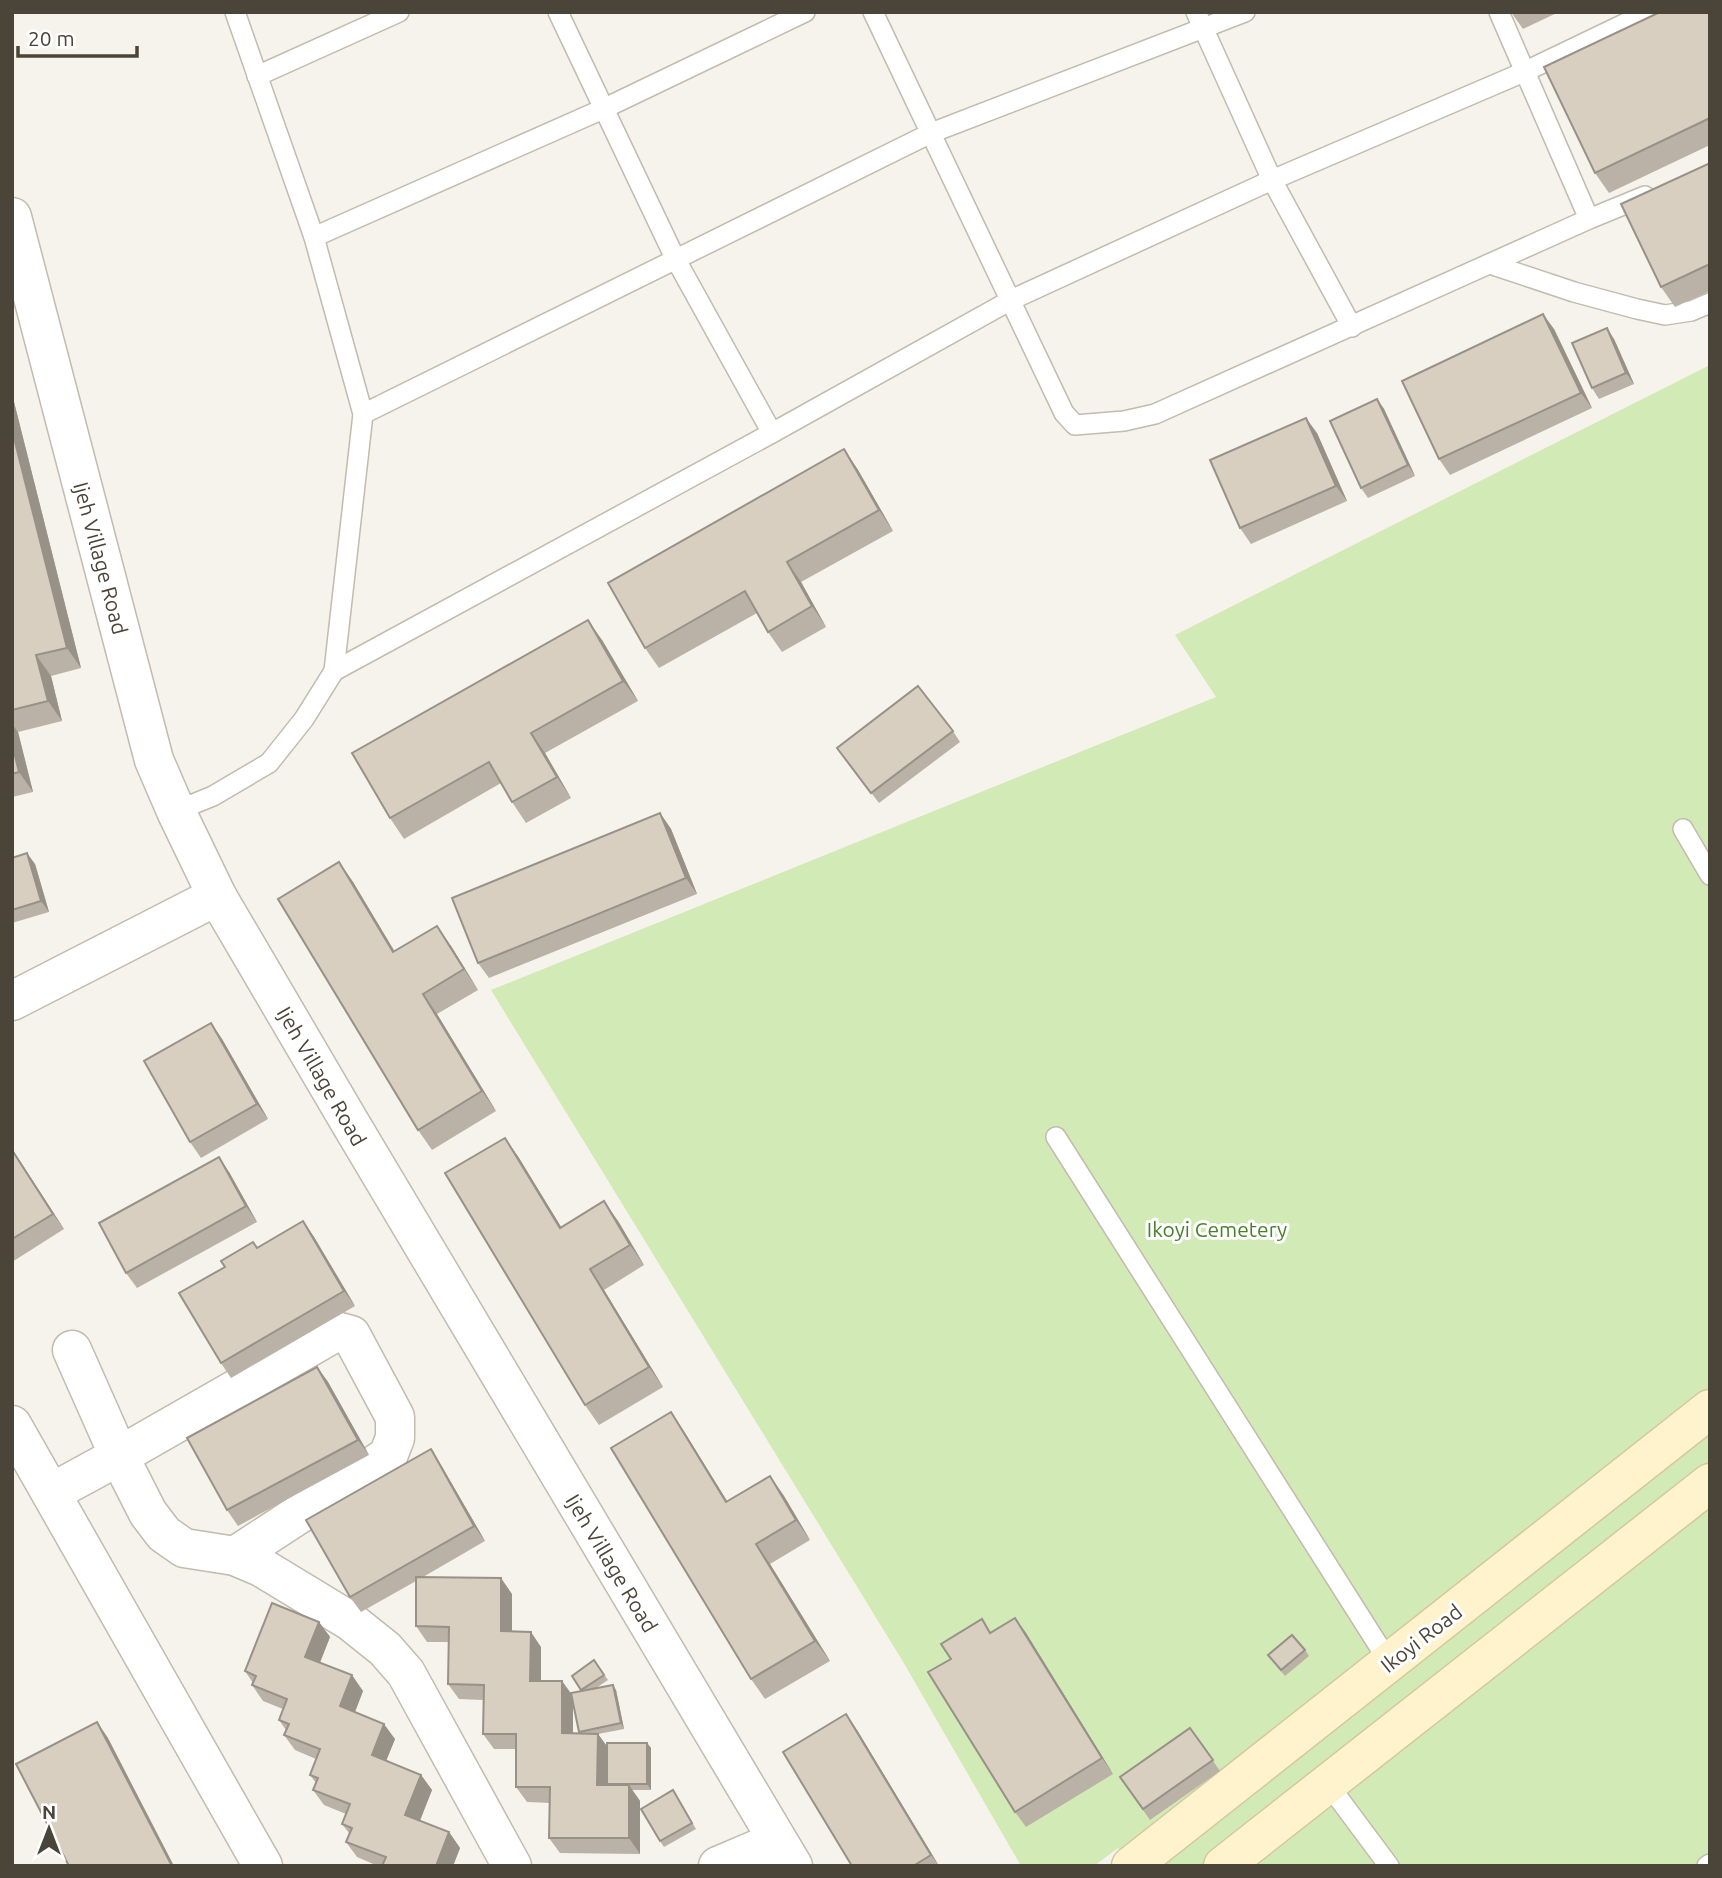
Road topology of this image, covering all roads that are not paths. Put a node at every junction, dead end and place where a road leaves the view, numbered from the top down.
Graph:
1 (235, 12) edge
2 (399, 12) edge
3 (558, 12) edge
4 (805, 12) edge
5 (873, 12) edge
6 (1245, 12) edge
7 (1499, 12) edge
8 (1649, 12) edge
9 (1199, 20) edge
10 (1524, 72) junction
11 (257, 76) junction
12 (603, 109) junction
13 (931, 133) junction
14 (1272, 180) junction
15 (1661, 190) edge
16 (12, 217) edge
17 (1589, 219) junction
18 (314, 237) junction
19 (675, 258) junction
20 (1490, 264) junction
21 (1011, 300) junction
22 (1710, 303) edge
23 (1352, 327) junction
24 (363, 414) junction
25 (772, 433) junction
26 (334, 671) junction
27 (176, 811) junction
28 (1683, 829) dead end
29 (1710, 875) edge
30 (217, 896) junction
31 (12, 1001) edge
32 (1056, 1137) dead end
33 (72, 1350) dead end
34 (1710, 1409) edge
35 (12, 1425) edge
36 (119, 1457) junction
37 (1710, 1483) edge
38 (51, 1493) junction
39 (235, 1556) junction
40 (1389, 1662) junction
41 (1328, 1784) junction
42 (785, 1853) edge
43 (263, 1866) edge
44 (512, 1866) edge
45 (718, 1866) edge
46 (1131, 1866) edge
47 (1223, 1866) edge
48 (1389, 1866) edge

1 - 11 lane
2 - 11 lane
3 - 12 lane
4 - 12 lane
5 - 13 lane
6 - 9 lane
7 - 10 lane
8 - 10 lane
9 - 13 lane
9 - 14 lane
10 - 14 lane
10 - 17 lane
11 - 18 lane
12 - 18 lane
12 - 19 lane
13 - 19 lane
13 - 21 lane
14 - 21 lane
14 - 23 lane
15 - 17 lane
16 - 27 street, Ijeh Village Road
17 - 20 lane
18 - 24 lane
19 - 24 lane
19 - 25 lane
20 - 22 lane
20 - 23 lane
21 - 23 lane
21 - 25 lane
24 - 26 lane
25 - 26 lane
26 - 27 lane
27 - 30 street, Ijeh Village Road
28 - 29 lane
30 - 31 street
30 - 42 street, Ijeh Village Road
32 - 40 lane
33 - 36 street
34 - 40 main road, Ikoyi Road
35 - 38 street
36 - 38 street
36 - 39 street
36 - 39 street
37 - 41 main road
38 - 43 street
39 - 44 street
40 - 46 main road, Ikoyi Road
41 - 47 main road
41 - 48 lane
42 - 45 street

